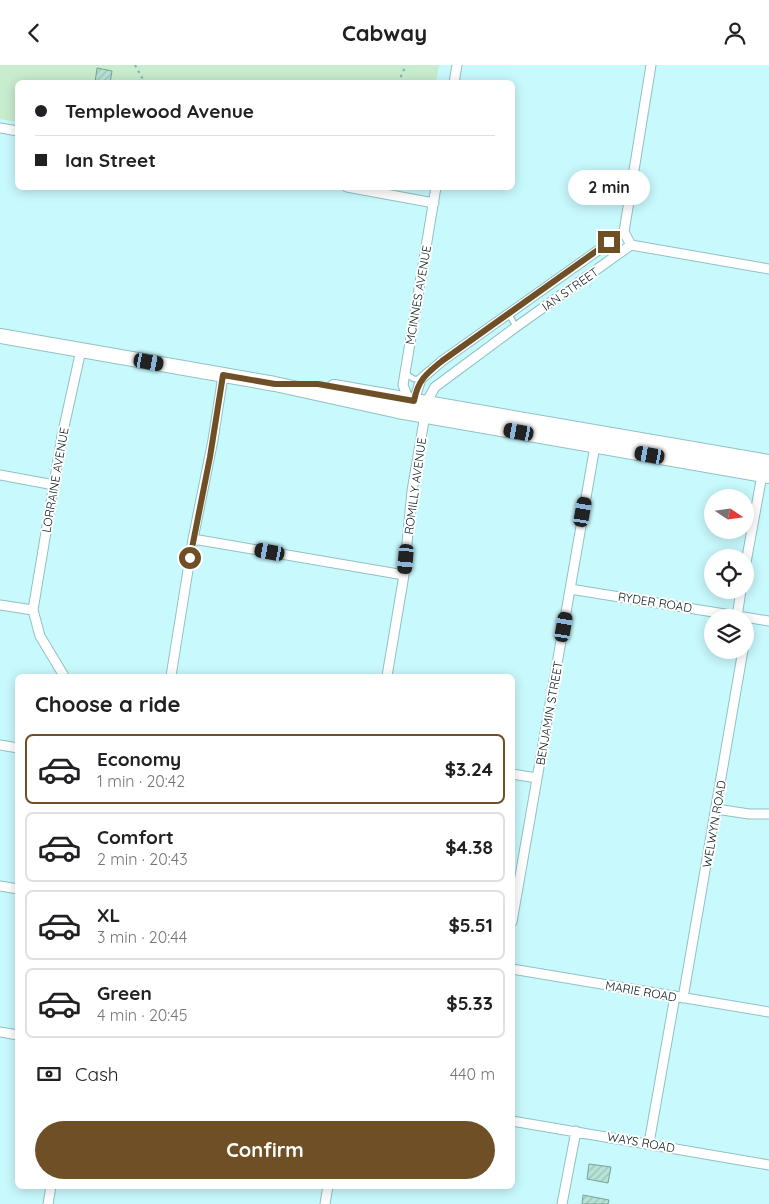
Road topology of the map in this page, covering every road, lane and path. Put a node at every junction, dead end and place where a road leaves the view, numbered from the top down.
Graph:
1 (135, 65) edge
2 (406, 65) edge
3 (457, 65) edge
4 (651, 65) edge
5 (143, 80) edge
6 (399, 80) edge
7 (454, 80) edge
8 (0, 128) edge
9 (15, 130) edge
10 (363, 190) edge
11 (436, 190) edge
12 (434, 203) junction
13 (624, 232) junction
14 (631, 245) junction
15 (769, 269) edge
16 (509, 314) junction
17 (516, 327) junction
18 (0, 336) edge
19 (81, 350) junction
20 (405, 373) junction
21 (223, 375) junction
22 (421, 379) junction
23 (275, 384) junction
24 (419, 405) junction
25 (398, 411) junction
26 (596, 439) junction
27 (766, 468) edge
28 (0, 475) edge
29 (54, 485) junction
30 (193, 539) junction
31 (749, 549) edge
32 (404, 575) junction
33 (570, 589) junction
34 (0, 605) edge
35 (33, 610) junction
36 (704, 611) edge
37 (754, 619) edge
38 (769, 621) edge
39 (741, 659) edge
40 (63, 674) edge
41 (171, 674) edge
42 (387, 674) edge
43 (0, 745) edge
44 (15, 748) edge
45 (515, 774) edge
46 (537, 778) junction
47 (716, 809) junction
48 (769, 814) edge
49 (0, 886) edge
50 (15, 888) edge
51 (515, 905) edge
52 (515, 970) edge
53 (679, 997) junction
54 (769, 1012) edge
55 (0, 1032) edge
56 (15, 1034) edge
57 (515, 1121) edge
58 (576, 1131) junction
59 (649, 1143) junction
60 (769, 1165) edge
61 (51, 1189) edge
62 (328, 1189) edge
63 (48, 1204) edge
64 (325, 1204) edge
65 (562, 1204) edge

1 - 5 path
2 - 6 path
3 - 7 street
4 - 13 street
8 - 9 street
10 - 12 street
11 - 12 street, MCINNES AVENUE
12 - 20 street, MCINNES AVENUE
13 - 14 street
13 - 16 street, IAN STREET
14 - 15 street
14 - 17 street, IAN STREET
16 - 17 lane
16 - 22 street, IAN STREET
17 - 24 street, IAN STREET
18 - 19 highway
19 - 21 highway
19 - 29 street, LORRAINE AVENUE
20 - 22 lane
20 - 24 street, MCINNES AVENUE
21 - 23 highway
21 - 30 street
22 - 24 street
23 - 24 highway
23 - 25 highway
24 - 25 highway
24 - 25 highway
24 - 26 highway
24 - 32 street, ROMILLY AVENUE
26 - 27 highway
26 - 33 street, BENJAMIN STREET
27 - 31 street
28 - 29 street
29 - 35 street, LORRAINE AVENUE
30 - 32 street
30 - 41 street
32 - 42 street, ROMILLY AVENUE
33 - 36 street, RYDER ROAD
33 - 46 street, BENJAMIN STREET
34 - 35 street
35 - 40 street
37 - 38 street, RYDER ROAD
39 - 47 street, WELWYN ROAD
43 - 44 street
45 - 46 street
46 - 51 street, BENJAMIN STREET
47 - 48 street
47 - 53 street, WELWYN ROAD
49 - 50 street
52 - 53 street, MARIE ROAD
53 - 54 street, MARIE ROAD
53 - 59 street, WELWYN ROAD
55 - 56 street
57 - 58 street, WAYS ROAD
58 - 59 street, WAYS ROAD
58 - 65 street
59 - 60 street, WAYS ROAD
61 - 63 street
62 - 64 street

